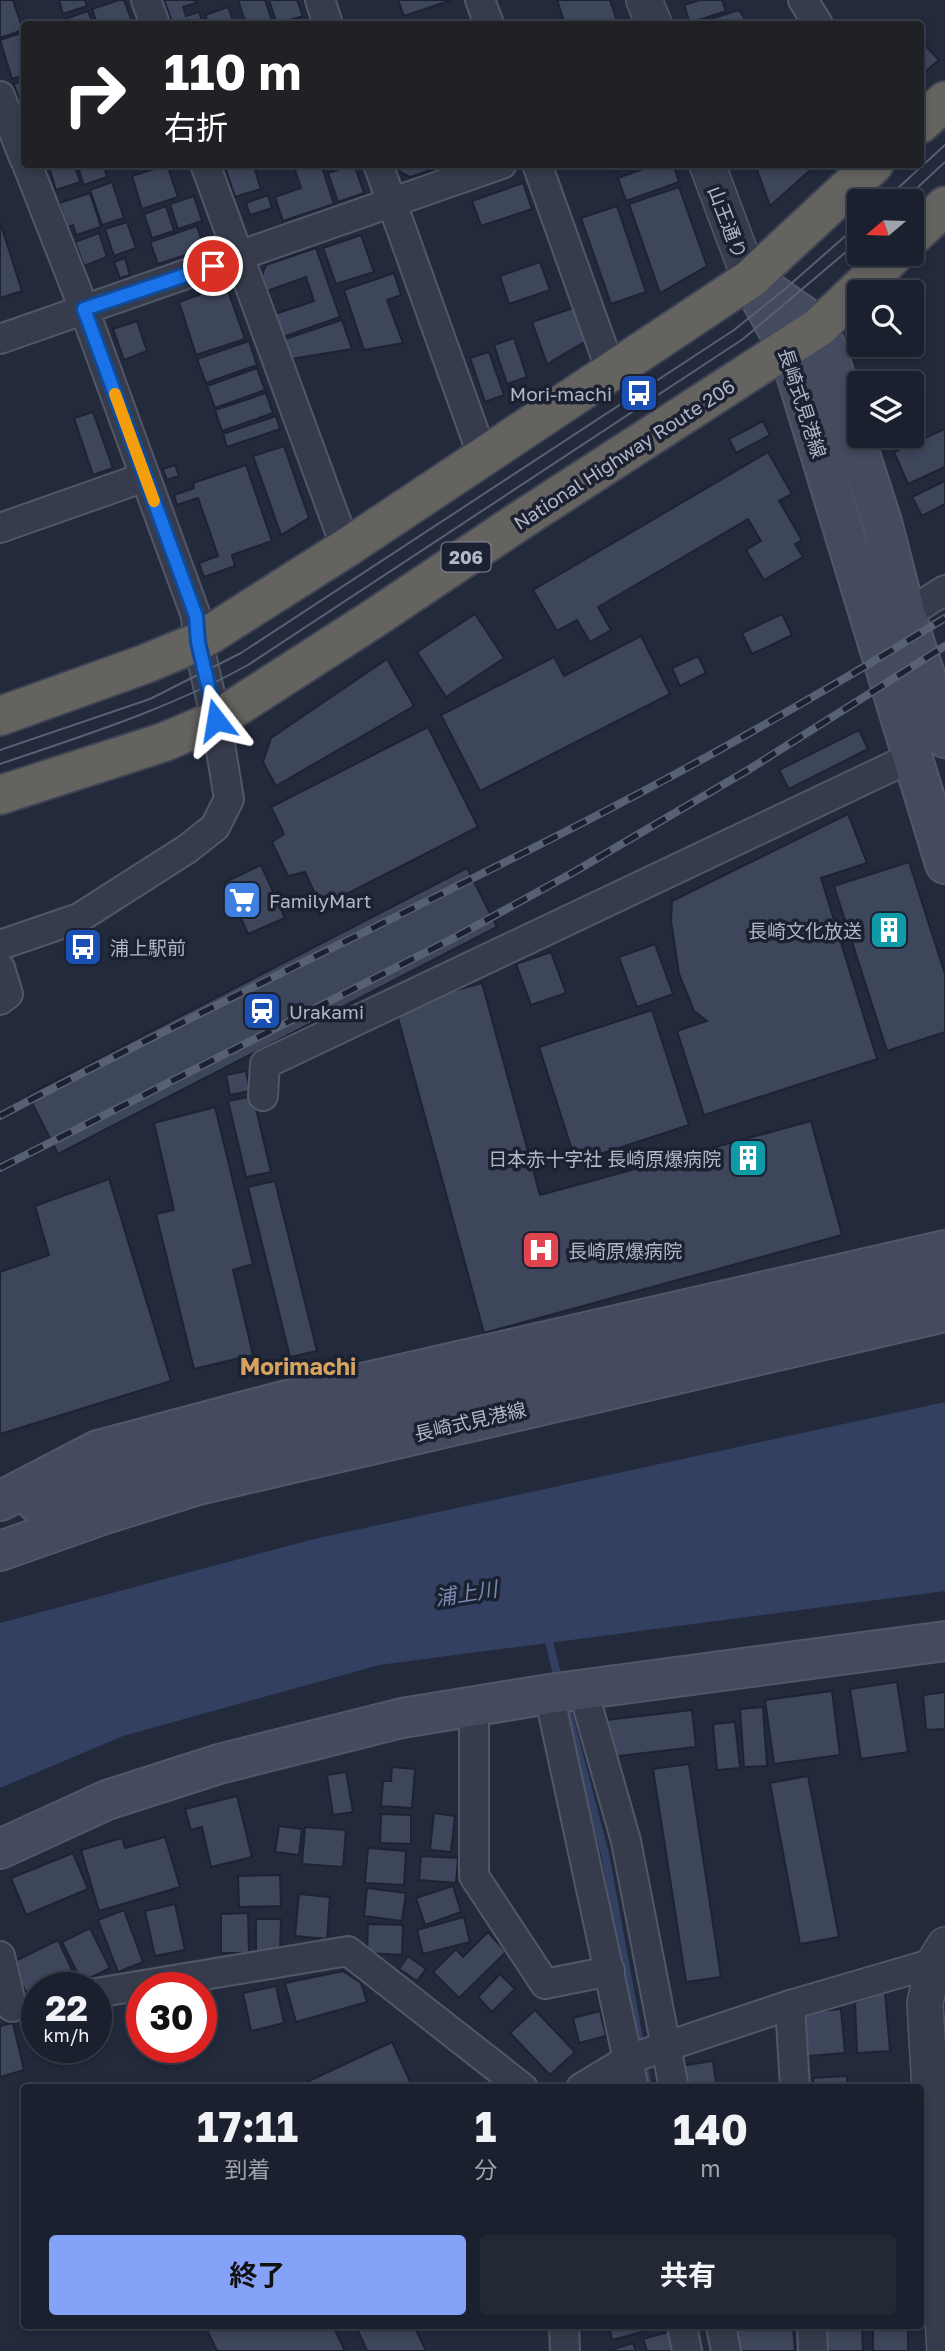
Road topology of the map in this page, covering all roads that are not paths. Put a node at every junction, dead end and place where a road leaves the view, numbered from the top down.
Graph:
1 (146, 0) edge
2 (320, 0) edge
3 (480, 0) edge
4 (645, 0) edge
5 (803, 0) edge
6 (154, 21) edge
7 (327, 21) edge
8 (488, 21) edge
9 (653, 21) edge
10 (816, 21) edge
11 (0, 96) edge
12 (945, 101) edge
13 (924, 120) edge
14 (21, 150) edge
15 (29, 168) edge
16 (206, 168) edge
17 (379, 168) edge
18 (491, 168) edge
19 (538, 168) edge
20 (708, 168) edge
21 (870, 168) edge
22 (391, 203) junction
23 (945, 206) edge
24 (924, 226) edge
25 (239, 257) junction
26 (883, 266) edge
27 (750, 279) junction
28 (84, 309) junction
29 (819, 327) junction
30 (0, 339) edge
31 (788, 348) junction
32 (611, 371) junction
33 (483, 457) junction
34 (145, 477) junction
35 (0, 528) edge
36 (346, 548) junction
37 (945, 590) edge
38 (906, 615) junction
39 (198, 642) junction
40 (0, 716) edge
41 (216, 720) junction
42 (943, 728) edge
43 (912, 757) junction
44 (0, 794) edge
45 (945, 864) edge
46 (0, 945) edge
47 (0, 968) edge
48 (0, 1000) edge
49 (263, 1096) dead end
50 (945, 1251) edge
51 (945, 1279) edge
52 (945, 1312) edge
53 (945, 1339) edge
54 (616, 1371) junction
55 (0, 1501) edge
56 (0, 1514) edge
57 (0, 1553) edge
58 (945, 1641) edge
59 (566, 1692) junction
60 (474, 1706) junction
61 (0, 1849) edge
62 (940, 1954) edge
63 (0, 1956) edge
64 (610, 1971) junction
65 (112, 1990) edge
66 (16, 2006) edge
67 (790, 2006) junction
68 (935, 2016) edge
69 (666, 2048) junction
70 (629, 2059) junction
71 (518, 2084) edge
72 (588, 2084) edge
73 (633, 2084) edge
74 (673, 2084) edge
75 (795, 2084) edge
76 (936, 2299) edge
77 (564, 2329) edge
78 (683, 2329) edge
79 (722, 2329) edge
80 (812, 2329) edge
81 (565, 2351) edge
82 (687, 2351) edge
83 (726, 2351) edge
84 (813, 2351) edge
85 (945, 2351) edge

1 - 6 street
2 - 7 street
3 - 8 street
4 - 9 street
5 - 10 street
11 - 14 street
12 - 13 highway
15 - 28 street
16 - 25 street
17 - 22 street
18 - 22 street
19 - 32 street
20 - 27 street, 山王通り
21 - 27 highway
22 - 25 street
22 - 33 street
23 - 24 highway
25 - 28 street
25 - 36 street
26 - 29 highway, National Highway Route 206 / 206
27 - 29 main road, 長崎式見港線
27 - 31 main road, 長崎式見港線
27 - 32 highway
28 - 30 street
28 - 34 street
29 - 31 highway, National Highway Route 206 / 206
29 - 38 main road, 長崎式見港線
31 - 41 highway, National Highway Route 206 / 206
31 - 43 main road, 長崎式見港線
32 - 33 highway
33 - 36 highway
34 - 35 street
34 - 39 street
36 - 39 highway
37 - 38 street
38 - 42 main road, 長崎式見港線
39 - 40 highway
39 - 41 street
41 - 44 highway, National Highway Route 206 / 206
41 - 46 street
43 - 45 main road, 長崎式見港線
43 - 49 street
47 - 48 street
50 - 55 main road
51 - 54 main road, 長崎式見港線
52 - 54 main road, 長崎式見港線
53 - 57 main road
54 - 56 main road, 長崎式見港線
54 - 57 main road, 長崎式見港線
58 - 59 main road
59 - 60 main road
59 - 64 street
59 - 69 street
60 - 61 main road
60 - 64 street
62 - 67 street
62 - 68 street
63 - 66 street
64 - 70 street
65 - 71 street
67 - 69 street
67 - 75 street
68 - 76 street
69 - 70 street
69 - 74 street
70 - 72 street
70 - 73 street
76 - 85 street
77 - 81 street
78 - 82 street
79 - 83 street
80 - 84 street

